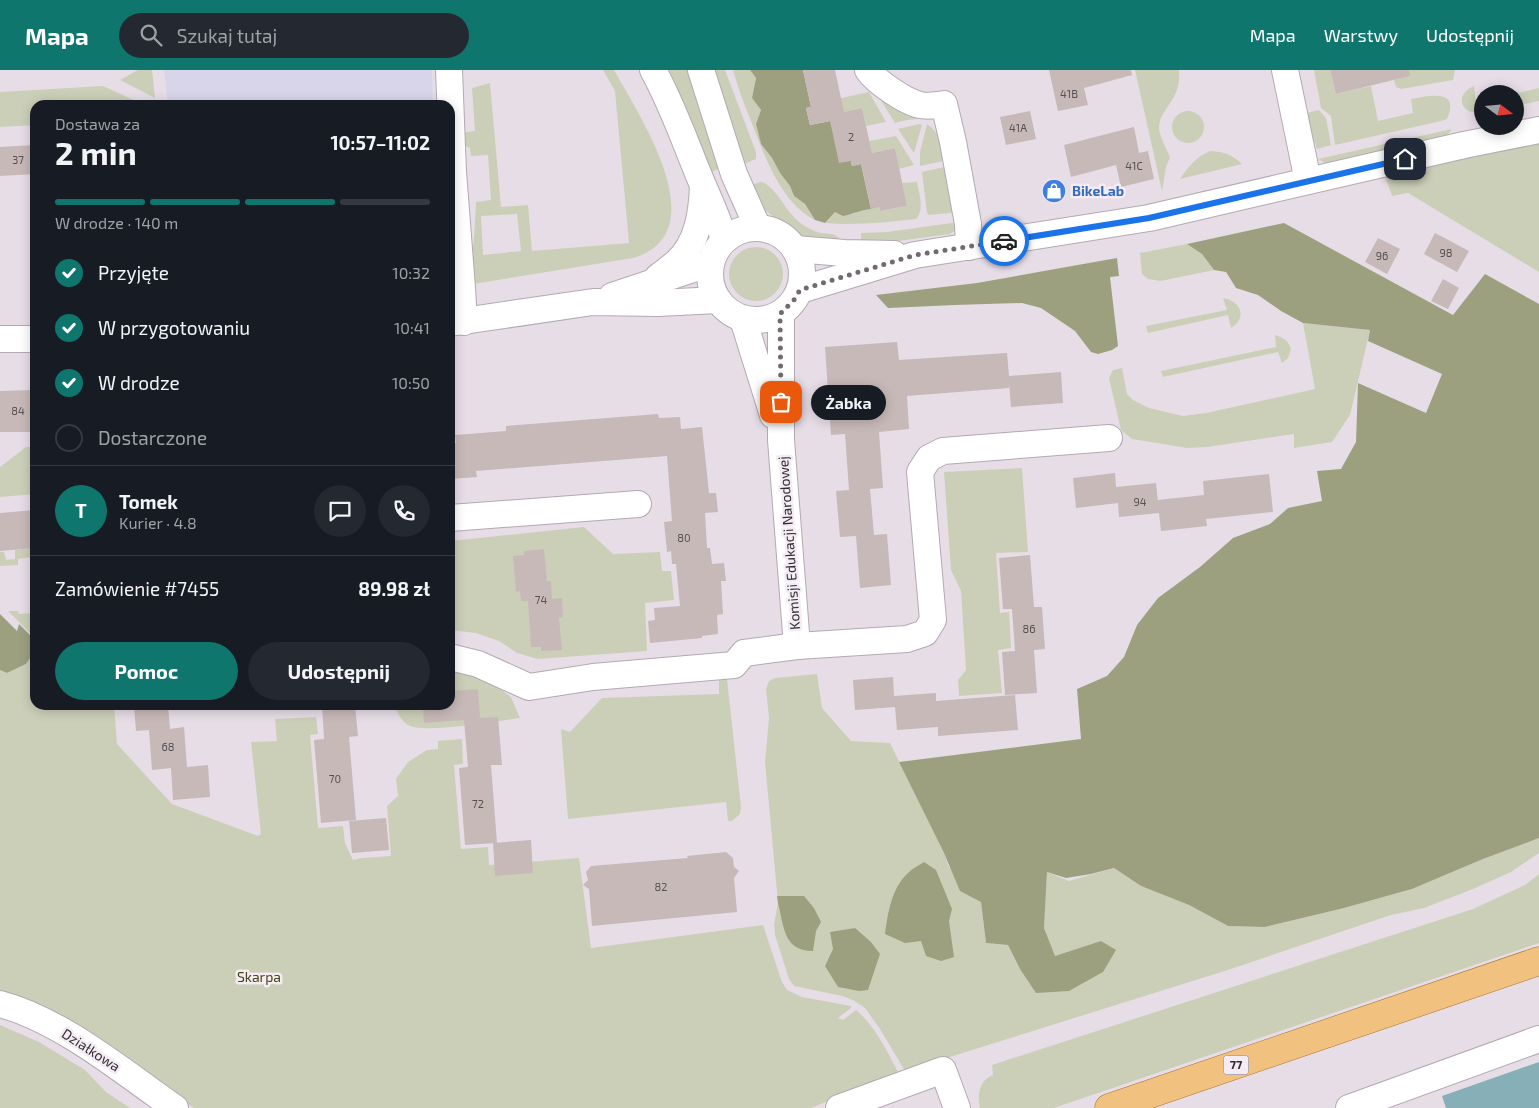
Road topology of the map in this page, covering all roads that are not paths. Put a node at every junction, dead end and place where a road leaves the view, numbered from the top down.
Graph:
1 (449, 70) edge
2 (653, 70) edge
3 (702, 70) edge
4 (868, 70) edge
5 (1285, 70) edge
6 (450, 100) edge
7 (1539, 130) edge
8 (1308, 181) junction
9 (703, 185) junction
10 (455, 198) edge
11 (758, 228) junction
12 (724, 240) junction
13 (969, 247) junction
14 (794, 249) junction
15 (915, 255) junction
16 (711, 263) junction
17 (652, 282) junction
18 (800, 290) junction
19 (718, 300) junction
20 (592, 302) junction
21 (780, 314) junction
22 (743, 319) junction
23 (457, 323) edge
24 (0, 339) edge
25 (30, 339) edge
26 (1110, 438) dead end
27 (781, 440) junction
28 (638, 504) dead end
29 (455, 518) edge
30 (797, 646) junction
31 (455, 659) edge
32 (1539, 961) edge
33 (0, 1004) edge
34 (1539, 1039) edge
35 (175, 1108) edge
36 (838, 1108) edge
37 (957, 1108) edge
38 (1109, 1108) edge
39 (1350, 1108) edge

1 - 6 street
2 - 9 street
3 - 11 street
4 - 13 street
5 - 8 street
7 - 8 street
8 - 13 street
9 - 12 street
9 - 17 street
10 - 23 street
11 - 12 street
11 - 14 street
12 - 16 street
13 - 15 street
14 - 15 street
14 - 18 street
15 - 18 street
16 - 17 street
16 - 19 street
17 - 20 street
18 - 21 street
19 - 20 street
19 - 22 street
20 - 23 street
21 - 22 street
21 - 27 street, Komisji Edukacji Narodowej
22 - 27 street, Komisji Edukacji Narodowej
24 - 25 street
26 - 30 street
27 - 30 street, Komisji Edukacji Narodowej
28 - 29 street
30 - 31 street
32 - 38 main road, 77
33 - 35 street, Działkowa
34 - 39 street
36 - 37 street

